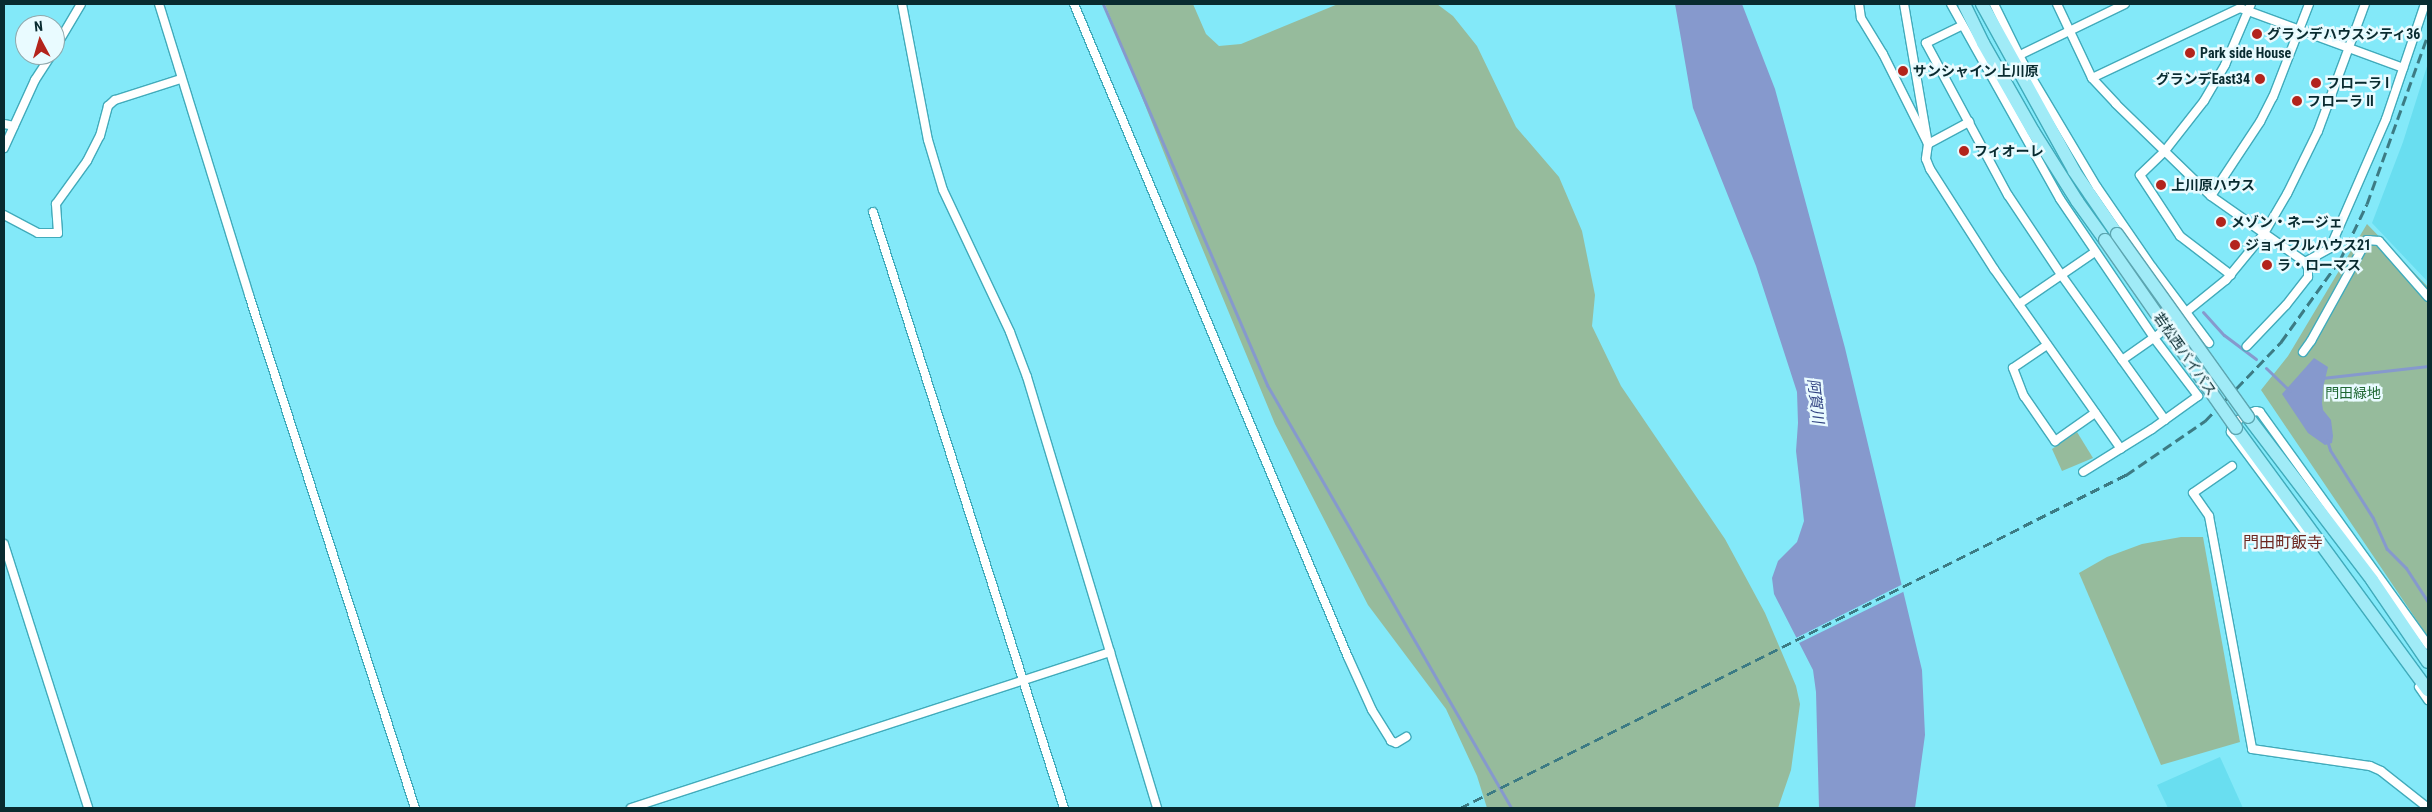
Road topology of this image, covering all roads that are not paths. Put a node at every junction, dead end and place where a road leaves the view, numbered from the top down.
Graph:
1 (81, 4) edge
2 (159, 4) edge
3 (902, 4) edge
4 (1074, 4) edge
5 (1859, 4) edge
6 (1904, 4) edge
7 (1951, 4) edge
8 (1964, 4) edge
9 (1982, 4) edge
10 (1994, 4) edge
11 (2058, 4) edge
12 (2125, 4) edge
13 (2309, 4) edge
14 (2365, 4) edge
15 (2425, 4) edge
16 (2250, 7) edge
17 (1961, 26) junction
18 (2069, 29) junction
19 (2300, 29) junction
20 (65, 31) edge
21 (1926, 43) junction
22 (2349, 47) junction
23 (1912, 48) junction
24 (2024, 53) dead end
25 (45, 65) edge
26 (2403, 68) junction
27 (2092, 78) junction
28 (181, 79) junction
29 (1969, 122) junction
30 (4, 124) edge
31 (14, 126) junction
32 (1928, 144) junction
33 (4, 148) edge
34 (2164, 152) junction
35 (2211, 196) junction
36 (873, 212) dead end
37 (4, 215) edge
38 (2263, 235) junction
39 (2133, 239) junction
40 (2095, 252) junction
41 (2102, 262) junction
42 (2305, 262) junction
43 (2231, 274) junction
44 (2062, 276) junction
45 (2428, 297) edge
46 (2019, 304) junction
47 (2186, 313) junction
48 (2154, 338) junction
49 (2209, 344) dead end
50 (2047, 345) junction
51 (2246, 346) dead end
52 (2303, 352) dead end
53 (2122, 360) junction
54 (2095, 413) junction
55 (2165, 420) junction
56 (2122, 449) junction
57 (2232, 466) dead end
58 (2083, 472) dead end
59 (4, 544) edge
60 (2428, 645) edge
61 (1110, 652) junction
62 (2428, 662) edge
63 (1025, 680) junction
64 (2428, 690) edge
65 (2428, 700) edge
66 (1406, 737) dead end
67 (88, 808) edge
68 (415, 808) edge
69 (631, 808) edge
70 (1064, 808) edge
71 (1157, 808) edge
72 (2428, 808) edge

1 - 20 street
2 - 28 street
3 - 61 street
4 - 66 street
5 - 32 street
6 - 23 street
7 - 17 street
8 - 64 highway, 若松西バイパス, bridge
9 - 62 highway, 若松西バイパス, bridge
10 - 39 street
11 - 18 street
12 - 18 street
13 - 19 street
14 - 22 street
15 - 26 street
16 - 19 street
16 - 27 street
16 - 34 street
17 - 21 street
17 - 40 street
18 - 24 street
18 - 27 street
19 - 22 street
19 - 35 street
21 - 23 street
21 - 29 street
22 - 26 street
22 - 38 street
23 - 32 street
25 - 31 street
26 - 42 street
27 - 34 street
28 - 37 street
28 - 68 street
29 - 32 street
29 - 44 street
30 - 31 street
31 - 33 street
32 - 46 street
34 - 35 street
34 - 43 street
35 - 38 street
36 - 63 street
38 - 42 street
38 - 43 street
39 - 41 street
39 - 47 street
40 - 41 street
40 - 44 street
41 - 48 street
42 - 51 street
43 - 47 street
44 - 46 street
44 - 53 street
45 - 52 street
46 - 50 street
47 - 48 street
47 - 49 street
48 - 53 street
48 - 55 street
50 - 54 street
50 - 54 street
53 - 55 street
54 - 56 street
55 - 56 street
56 - 58 street
57 - 72 street
59 - 67 street
60 - 65 street
61 - 63 street
61 - 71 street
63 - 69 street
63 - 70 street

